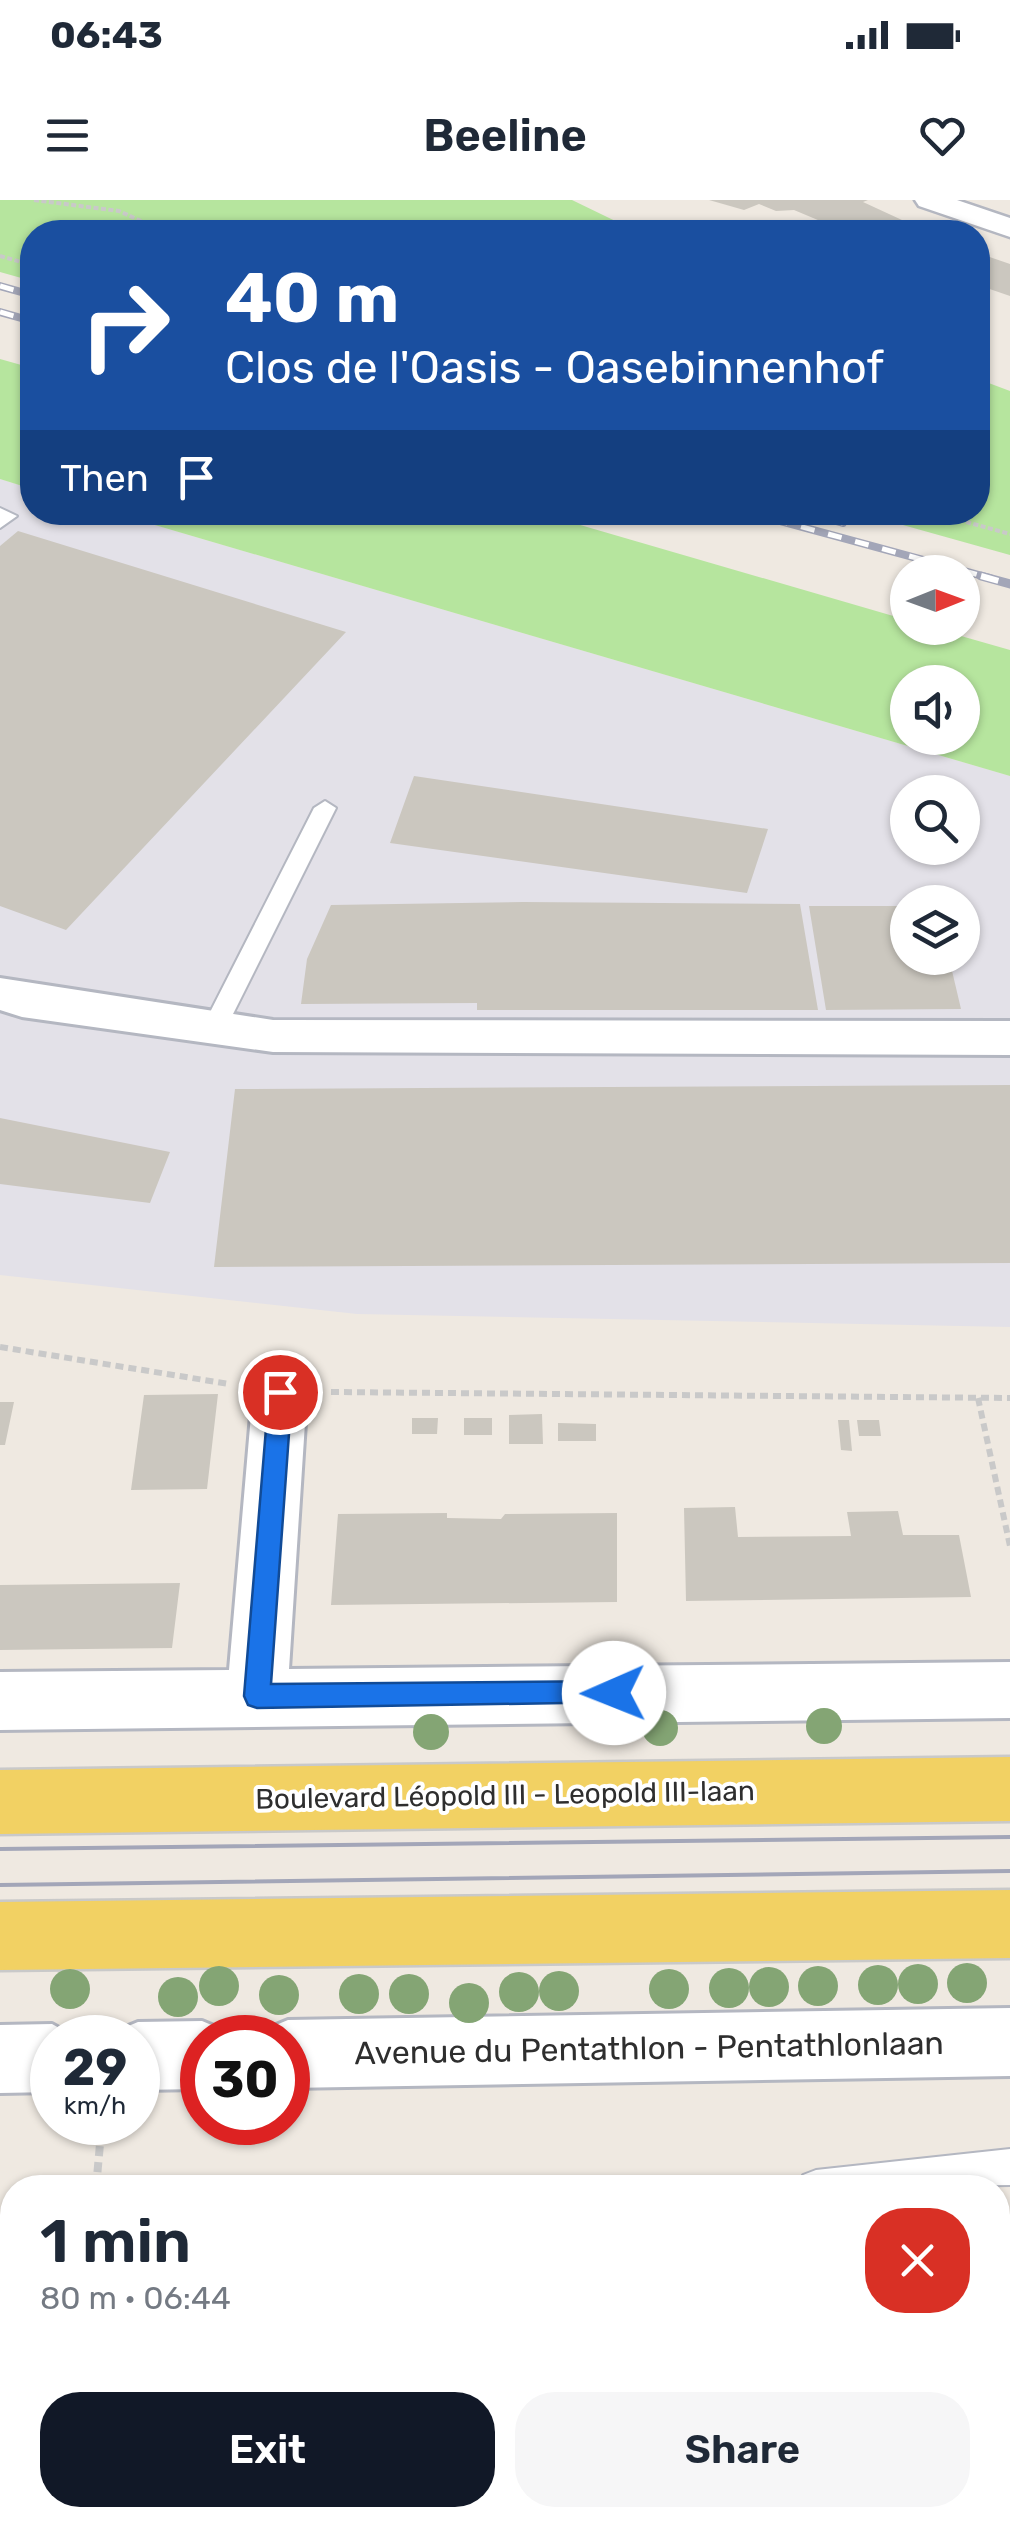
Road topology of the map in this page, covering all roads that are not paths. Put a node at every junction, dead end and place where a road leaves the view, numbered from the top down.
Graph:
1 (929, 200) edge
2 (952, 200) edge
3 (986, 220) edge
4 (998, 224) edge
5 (0, 513) edge
6 (0, 523) edge
7 (325, 808) dead end
8 (0, 994) edge
9 (214, 1028) junction
10 (1010, 1038) edge
11 (280, 1392) road end
12 (1010, 1690) edge
13 (257, 1696) junction
14 (0, 1701) edge
15 (1010, 1789) edge
16 (0, 1802) edge
17 (1010, 1924) edge
18 (0, 1936) edge
19 (1010, 2042) edge
20 (310, 2054) edge
21 (30, 2058) edge
22 (0, 2059) edge
23 (1010, 2168) edge
24 (942, 2175) edge

1 - 3 street
2 - 4 street
5 - 6 lane
7 - 9 lane
8 - 9 street
9 - 10 street
11 - 13 street
12 - 13 street
13 - 14 street
15 - 16 main road, Boulevard Léopold III - Leopold III-laan
17 - 18 main road
19 - 20 street, Avenue du Pentathlon - Pentathlonlaan
21 - 22 street
23 - 24 lane

